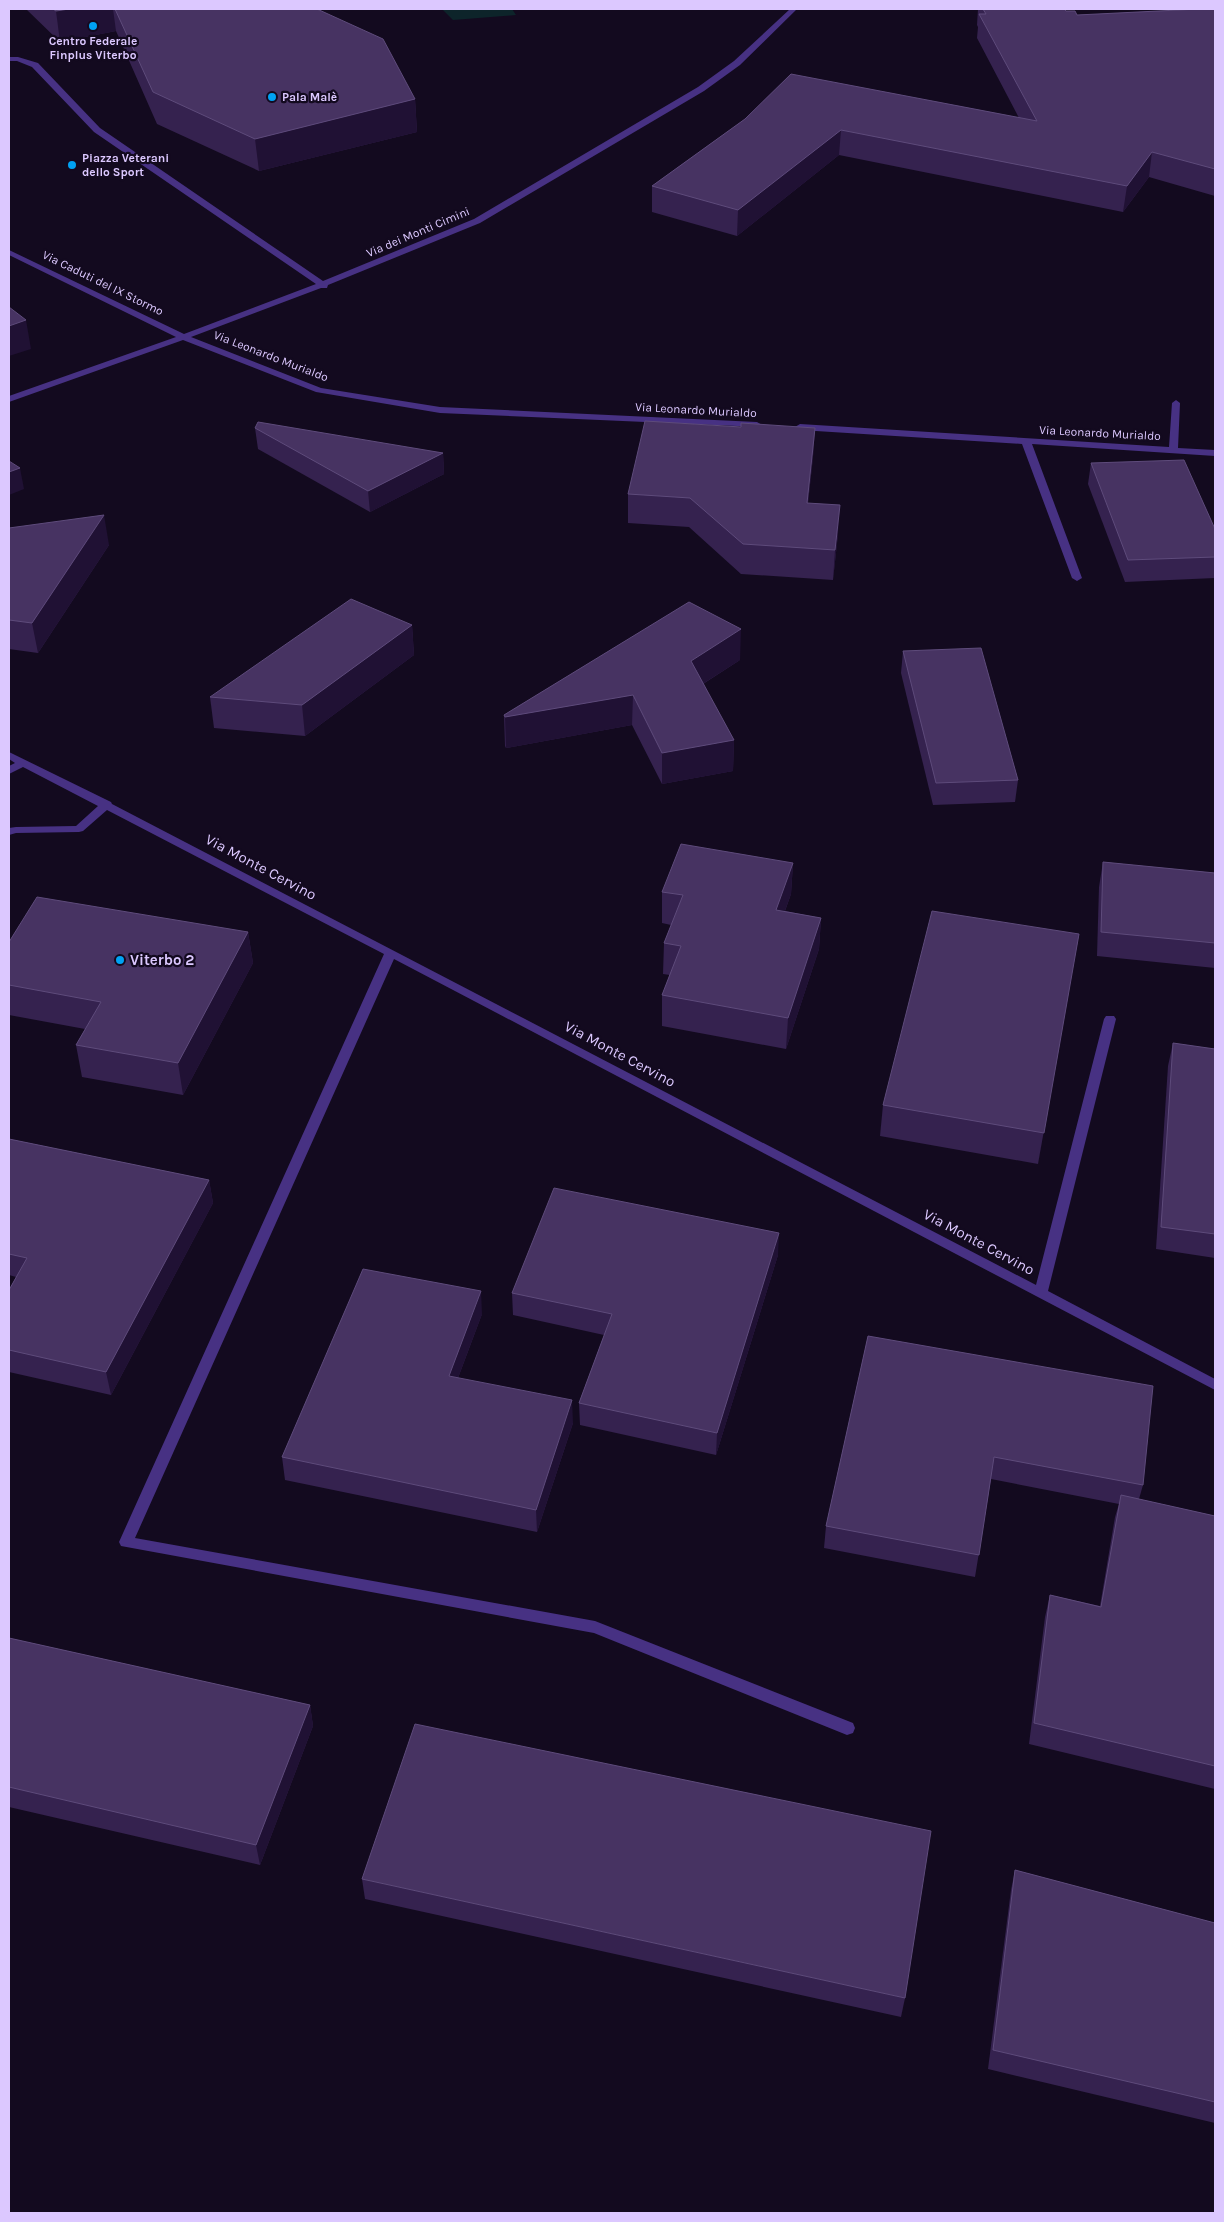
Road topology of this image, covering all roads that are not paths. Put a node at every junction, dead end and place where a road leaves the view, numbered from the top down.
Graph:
1 (794, 9) edge
2 (9, 59) edge
3 (9, 252) edge
4 (324, 286) junction
5 (186, 338) junction
6 (9, 399) edge
7 (1176, 403) dead end
8 (771, 426) edge
9 (790, 427) edge
10 (1026, 441) junction
11 (1174, 450) junction
12 (1215, 453) edge
13 (1077, 578) dead end
14 (9, 755) edge
15 (22, 763) junction
16 (9, 771) edge
17 (107, 804) junction
18 (9, 832) edge
19 (391, 953) junction
20 (1110, 1019) dead end
21 (1041, 1293) junction
22 (1215, 1385) edge
23 (847, 1728) dead end

1 - 4 street, Via dei Monti Cimini
2 - 4 street
3 - 5 street, Via Caduti del IX Stormo
4 - 5 street, Via dei Monti Cimini
5 - 6 street, Via dei Monti Cimini
5 - 8 street, Via Leonardo Murialdo
7 - 11 street
9 - 10 street, Via Leonardo Murialdo
10 - 11 street, Via Leonardo Murialdo
10 - 13 street
11 - 12 street, Via Leonardo Murialdo
14 - 15 street, Via Monte Cervino
15 - 16 street
15 - 17 street, Via Monte Cervino
17 - 18 street
17 - 19 street, Via Monte Cervino
19 - 21 street, Via Monte Cervino
19 - 23 street
20 - 21 street
21 - 22 street, Via Monte Cervino

